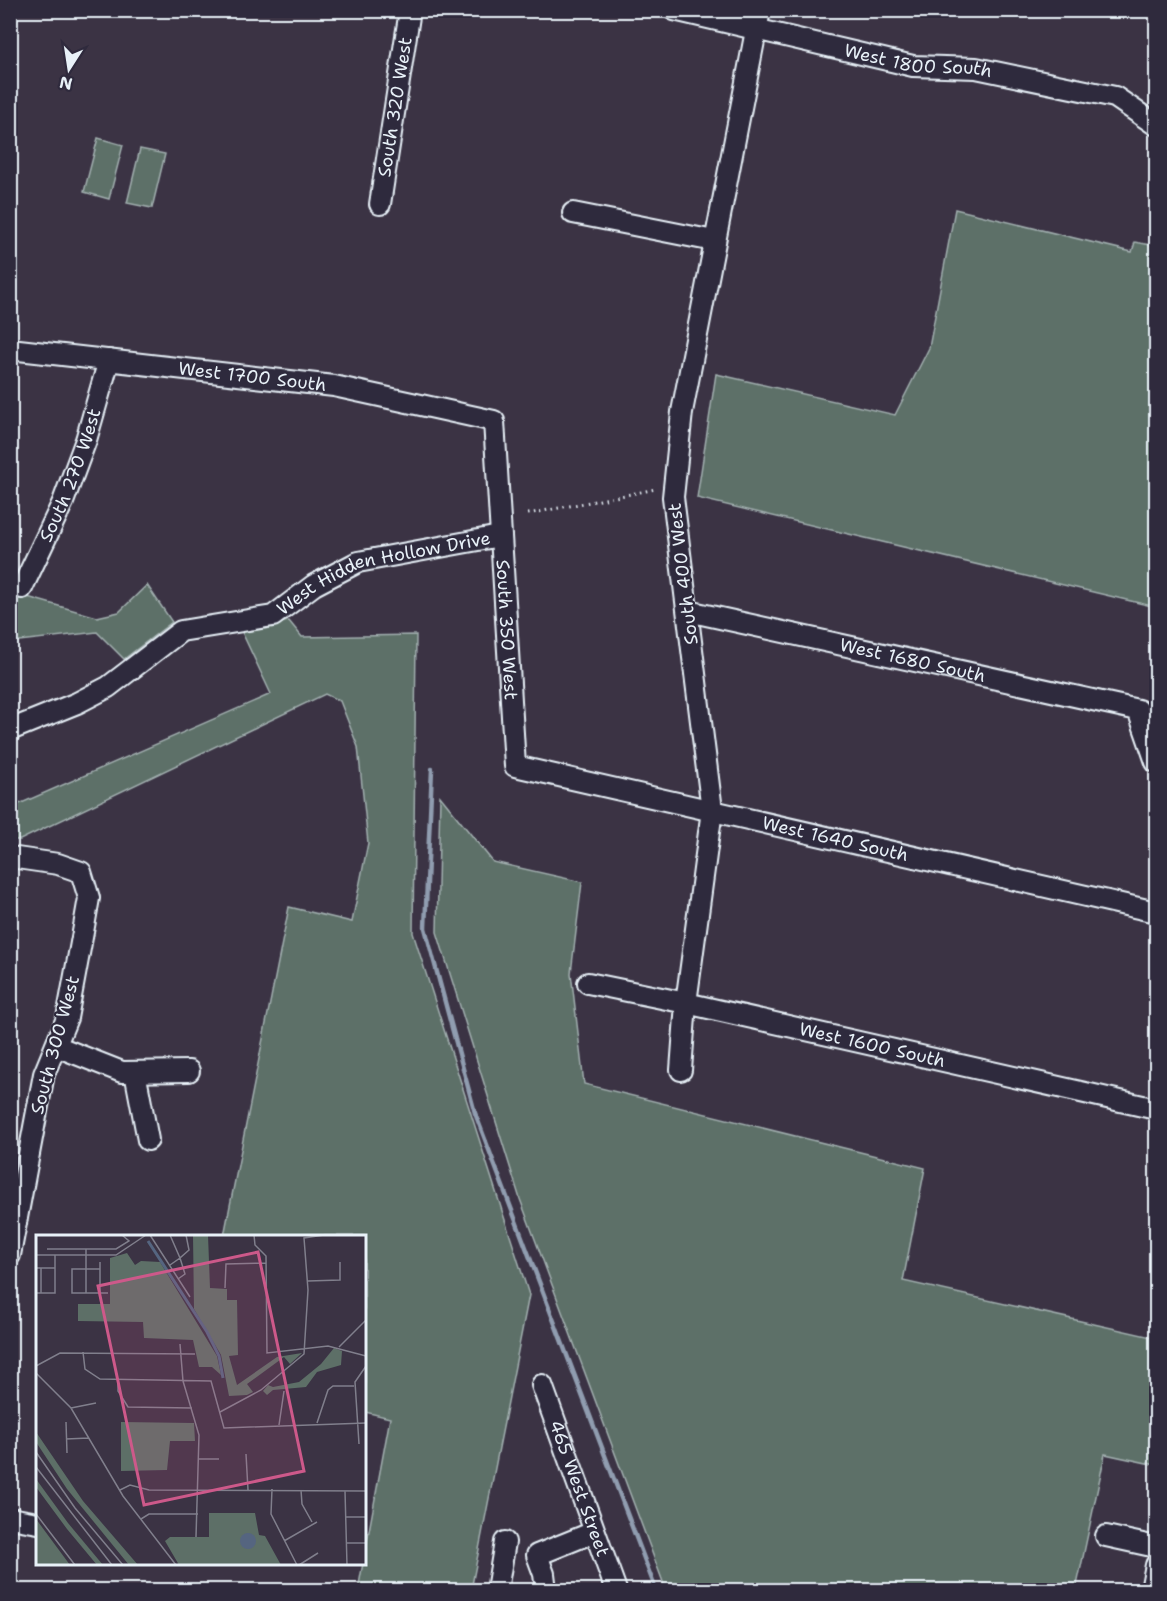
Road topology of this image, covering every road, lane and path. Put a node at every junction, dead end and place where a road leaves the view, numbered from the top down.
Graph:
1 (410, 10) edge
2 (674, 10) edge
3 (758, 19) edge
4 (1156, 125) edge
5 (380, 204) dead end
6 (573, 213) dead end
7 (714, 241) junction
8 (10, 349) edge
9 (109, 360) junction
10 (494, 421) joint
11 (662, 488) dead end
12 (528, 514) dead end
13 (500, 536) junction
14 (22, 588) dead end
15 (688, 611) junction
16 (10, 730) edge
17 (1156, 762) edge
18 (515, 766) joint
19 (712, 810) junction
20 (10, 857) edge
21 (1156, 912) edge
22 (588, 983) dead end
23 (686, 1003) junction
24 (56, 1046) junction
25 (681, 1070) dead end
26 (189, 1071) dead end
27 (135, 1072) junction
28 (1156, 1109) edge
29 (148, 1140) dead end
30 (10, 1255) edge
31 (542, 1385) dead end
32 (10, 1518) edge
33 (36, 1523) edge
34 (594, 1532) junction
35 (1106, 1536) dead end
36 (505, 1542) dead end
37 (1156, 1547) edge
38 (1156, 1565) edge
39 (497, 1590) edge
40 (546, 1590) edge
41 (616, 1590) edge
42 (1151, 1590) edge

1 - 5 street, South 320 West
2 - 3 street, West 1800 South
3 - 4 street, West 1800 South
3 - 7 street, South 400 West
6 - 7 street
7 - 15 street, South 400 West
8 - 9 street, West 1700 South
9 - 10 street, West 1700 South
9 - 14 street, South 270 West
10 - 13 street, South 350 West
11 - 12 path
13 - 16 street, West Hidden Hollow Drive
13 - 18 street, South 350 West
15 - 17 street, West 1680 South
15 - 19 street, South 400 West
18 - 19 street, West 1640 South
19 - 21 street, West 1640 South
19 - 23 street, South 400 West
20 - 24 street, South 300 West
22 - 23 street, West 1600 South
23 - 25 street, South 400 West
23 - 28 street, West 1600 South
24 - 27 street
24 - 30 street, South 300 West
26 - 27 street
27 - 29 street
31 - 34 street, 465 West Street
32 - 33 street
34 - 40 street
34 - 41 street, 465 West Street
35 - 37 street
36 - 39 street
38 - 42 street

